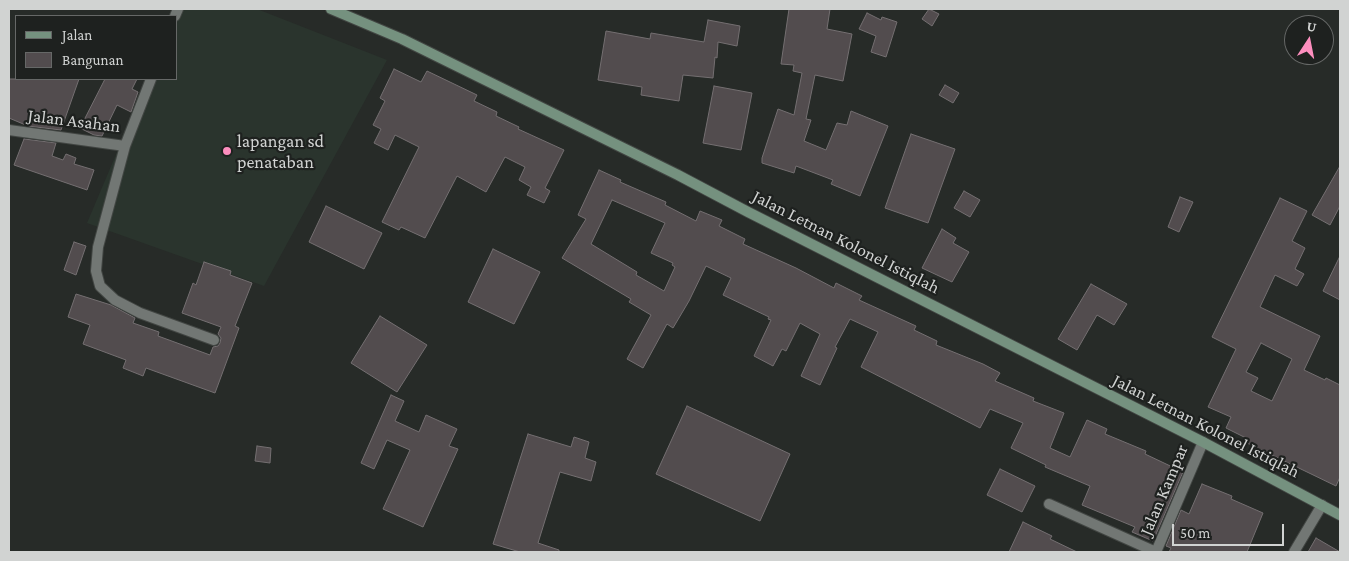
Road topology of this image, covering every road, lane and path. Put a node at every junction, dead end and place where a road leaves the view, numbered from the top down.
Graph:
1 (331, 9) edge
2 (150, 80) edge
3 (9, 130) edge
4 (125, 146) junction
5 (214, 340) dead end
6 (1203, 442) junction
7 (1049, 504) dead end
8 (1322, 505) junction
9 (1340, 515) edge
10 (1156, 552) edge
11 (1294, 552) edge

1 - 6 street, Jalan Letnan Kolonel Istiqlah
2 - 4 street, Jalan Asahan
3 - 4 street, Jalan Asahan
4 - 5 street
6 - 8 street, Jalan Letnan Kolonel Istiqlah
6 - 10 street, Jalan Kampar
7 - 10 street
8 - 9 street, Jalan Letnan Kolonel Istiqlah
8 - 11 street

